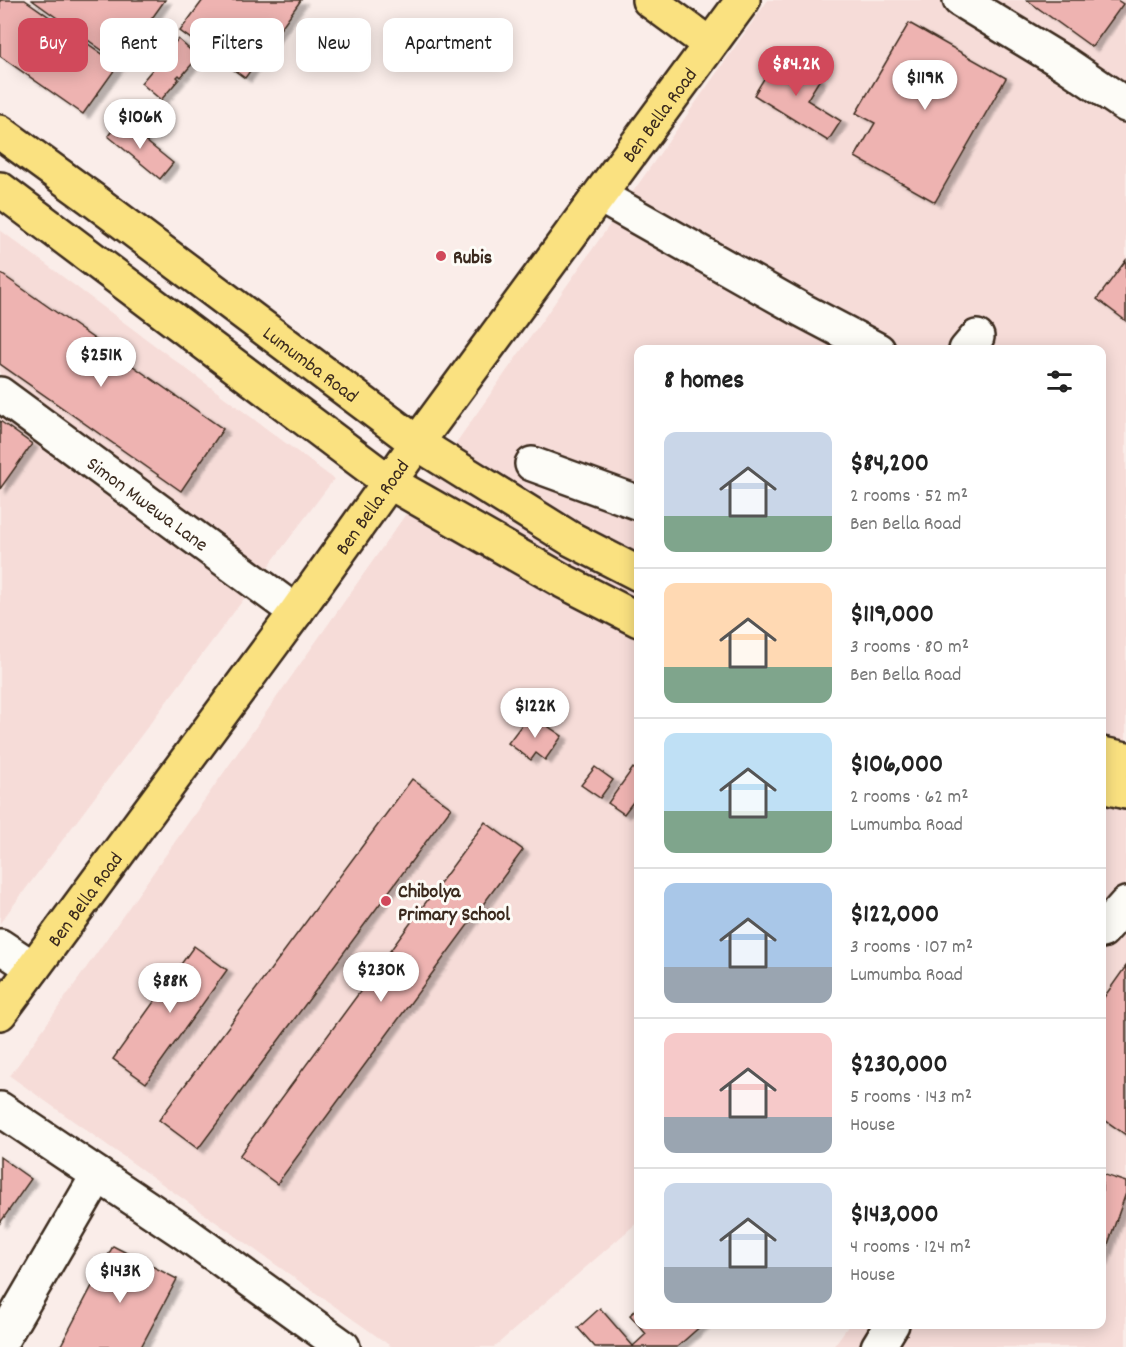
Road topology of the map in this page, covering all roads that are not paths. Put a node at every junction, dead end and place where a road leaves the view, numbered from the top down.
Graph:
1 (649, 0) edge
2 (960, 0) edge
3 (732, 4) edge
4 (709, 44) junction
5 (1126, 105) edge
6 (0, 132) edge
7 (0, 189) edge
8 (600, 196) junction
9 (868, 345) edge
10 (0, 394) edge
11 (417, 442) junction
12 (532, 464) dead end
13 (389, 482) junction
14 (634, 501) edge
15 (634, 571) edge
16 (296, 612) junction
17 (634, 617) edge
18 (1106, 755) edge
19 (1126, 759) edge
20 (1106, 787) edge
21 (1126, 792) edge
22 (0, 946) edge
23 (33, 968) junction
24 (0, 1013) edge
25 (0, 1110) edge
26 (98, 1176) junction
27 (889, 1329) edge
28 (0, 1343) edge
29 (326, 1343) edge
30 (878, 1347) edge

1 - 4 main road
2 - 5 street
3 - 4 main road, Ben Bella Road
4 - 8 main road, Ben Bella Road
6 - 11 main road, Lumumba Road
7 - 13 main road
8 - 9 street
8 - 11 main road, Ben Bella Road
10 - 16 street, Simon Mwewa Lane
11 - 13 main road, Ben Bella Road
11 - 15 main road, Lumumba Road
12 - 14 street
13 - 16 main road, Ben Bella Road
13 - 17 main road
16 - 23 main road, Ben Bella Road
18 - 19 main road
20 - 21 main road
22 - 23 street
23 - 24 main road, Ben Bella Road
25 - 26 street
26 - 28 street
26 - 29 street
27 - 30 street

